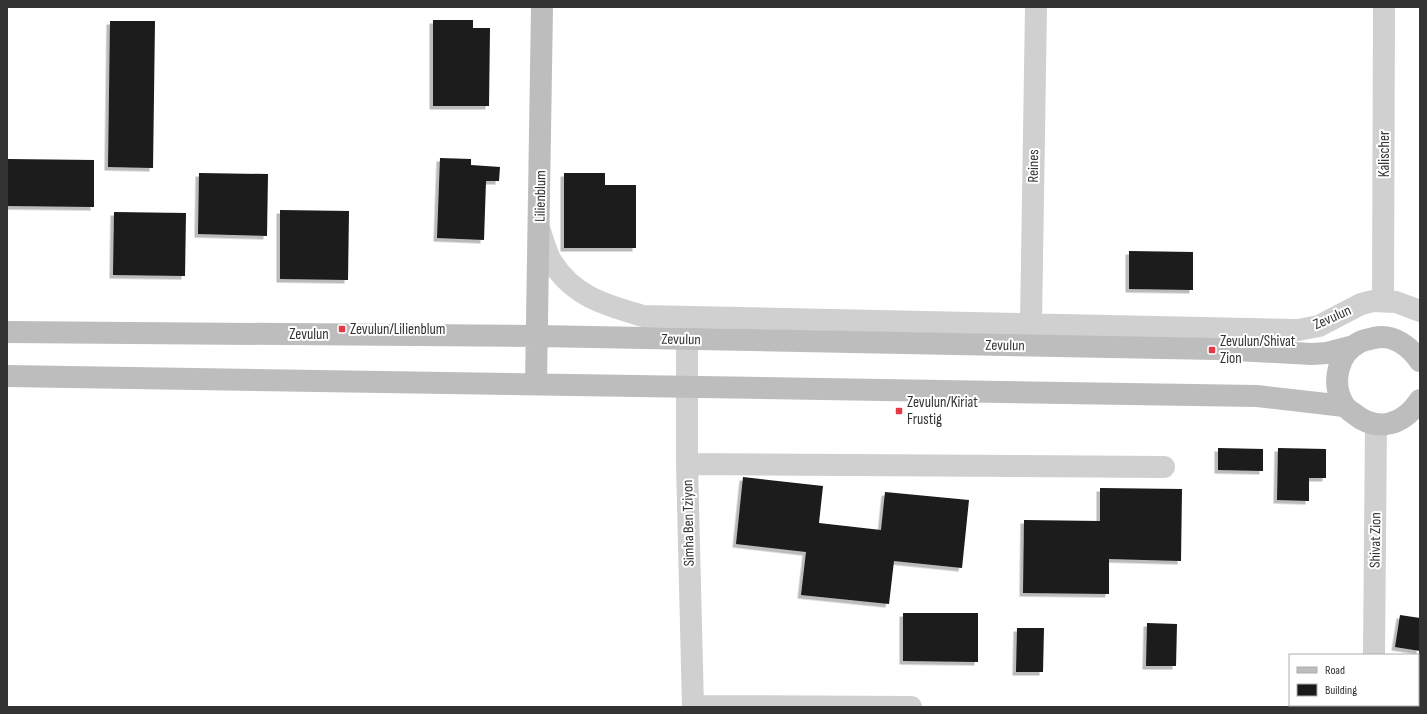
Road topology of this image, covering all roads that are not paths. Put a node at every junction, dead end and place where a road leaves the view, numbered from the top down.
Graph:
1 (542, 7) edge
2 (1036, 7) edge
3 (1384, 7) edge
4 (539, 228) junction
5 (1383, 301) junction
6 (1420, 311) edge
7 (1031, 324) junction
8 (7, 332) edge
9 (538, 336) junction
10 (687, 339) junction
11 (1354, 346) junction
12 (1418, 356) edge
13 (7, 376) edge
14 (536, 384) junction
15 (687, 387) junction
16 (1344, 406) junction
17 (1417, 407) edge
18 (1376, 424) junction
19 (687, 464) junction
20 (1164, 467) dead end
21 (1374, 654) edge
22 (693, 707) edge
23 (911, 707) edge

1 - 4 main road, Lilienblum
2 - 7 street, Reines
3 - 5 street, Kalischer
4 - 7 street, Zevulun
4 - 9 main road, Lilienblum
5 - 6 street, Zevulun
5 - 7 street, Zevulun
8 - 9 main road, Zevulun
9 - 10 main road, Zevulun
9 - 14 main road, Lilienblum
10 - 11 main road, Zevulun
10 - 15 street, Simha Ben Tziyon
11 - 12 main road, Zevulun
11 - 16 main road
13 - 14 main road
14 - 15 main road
15 - 16 main road
15 - 19 street, Simha Ben Tziyon
16 - 18 main road
17 - 18 main road
18 - 21 street, Shivat Zion
19 - 20 street
19 - 22 street, Simha Ben Tziyon
22 - 23 street

